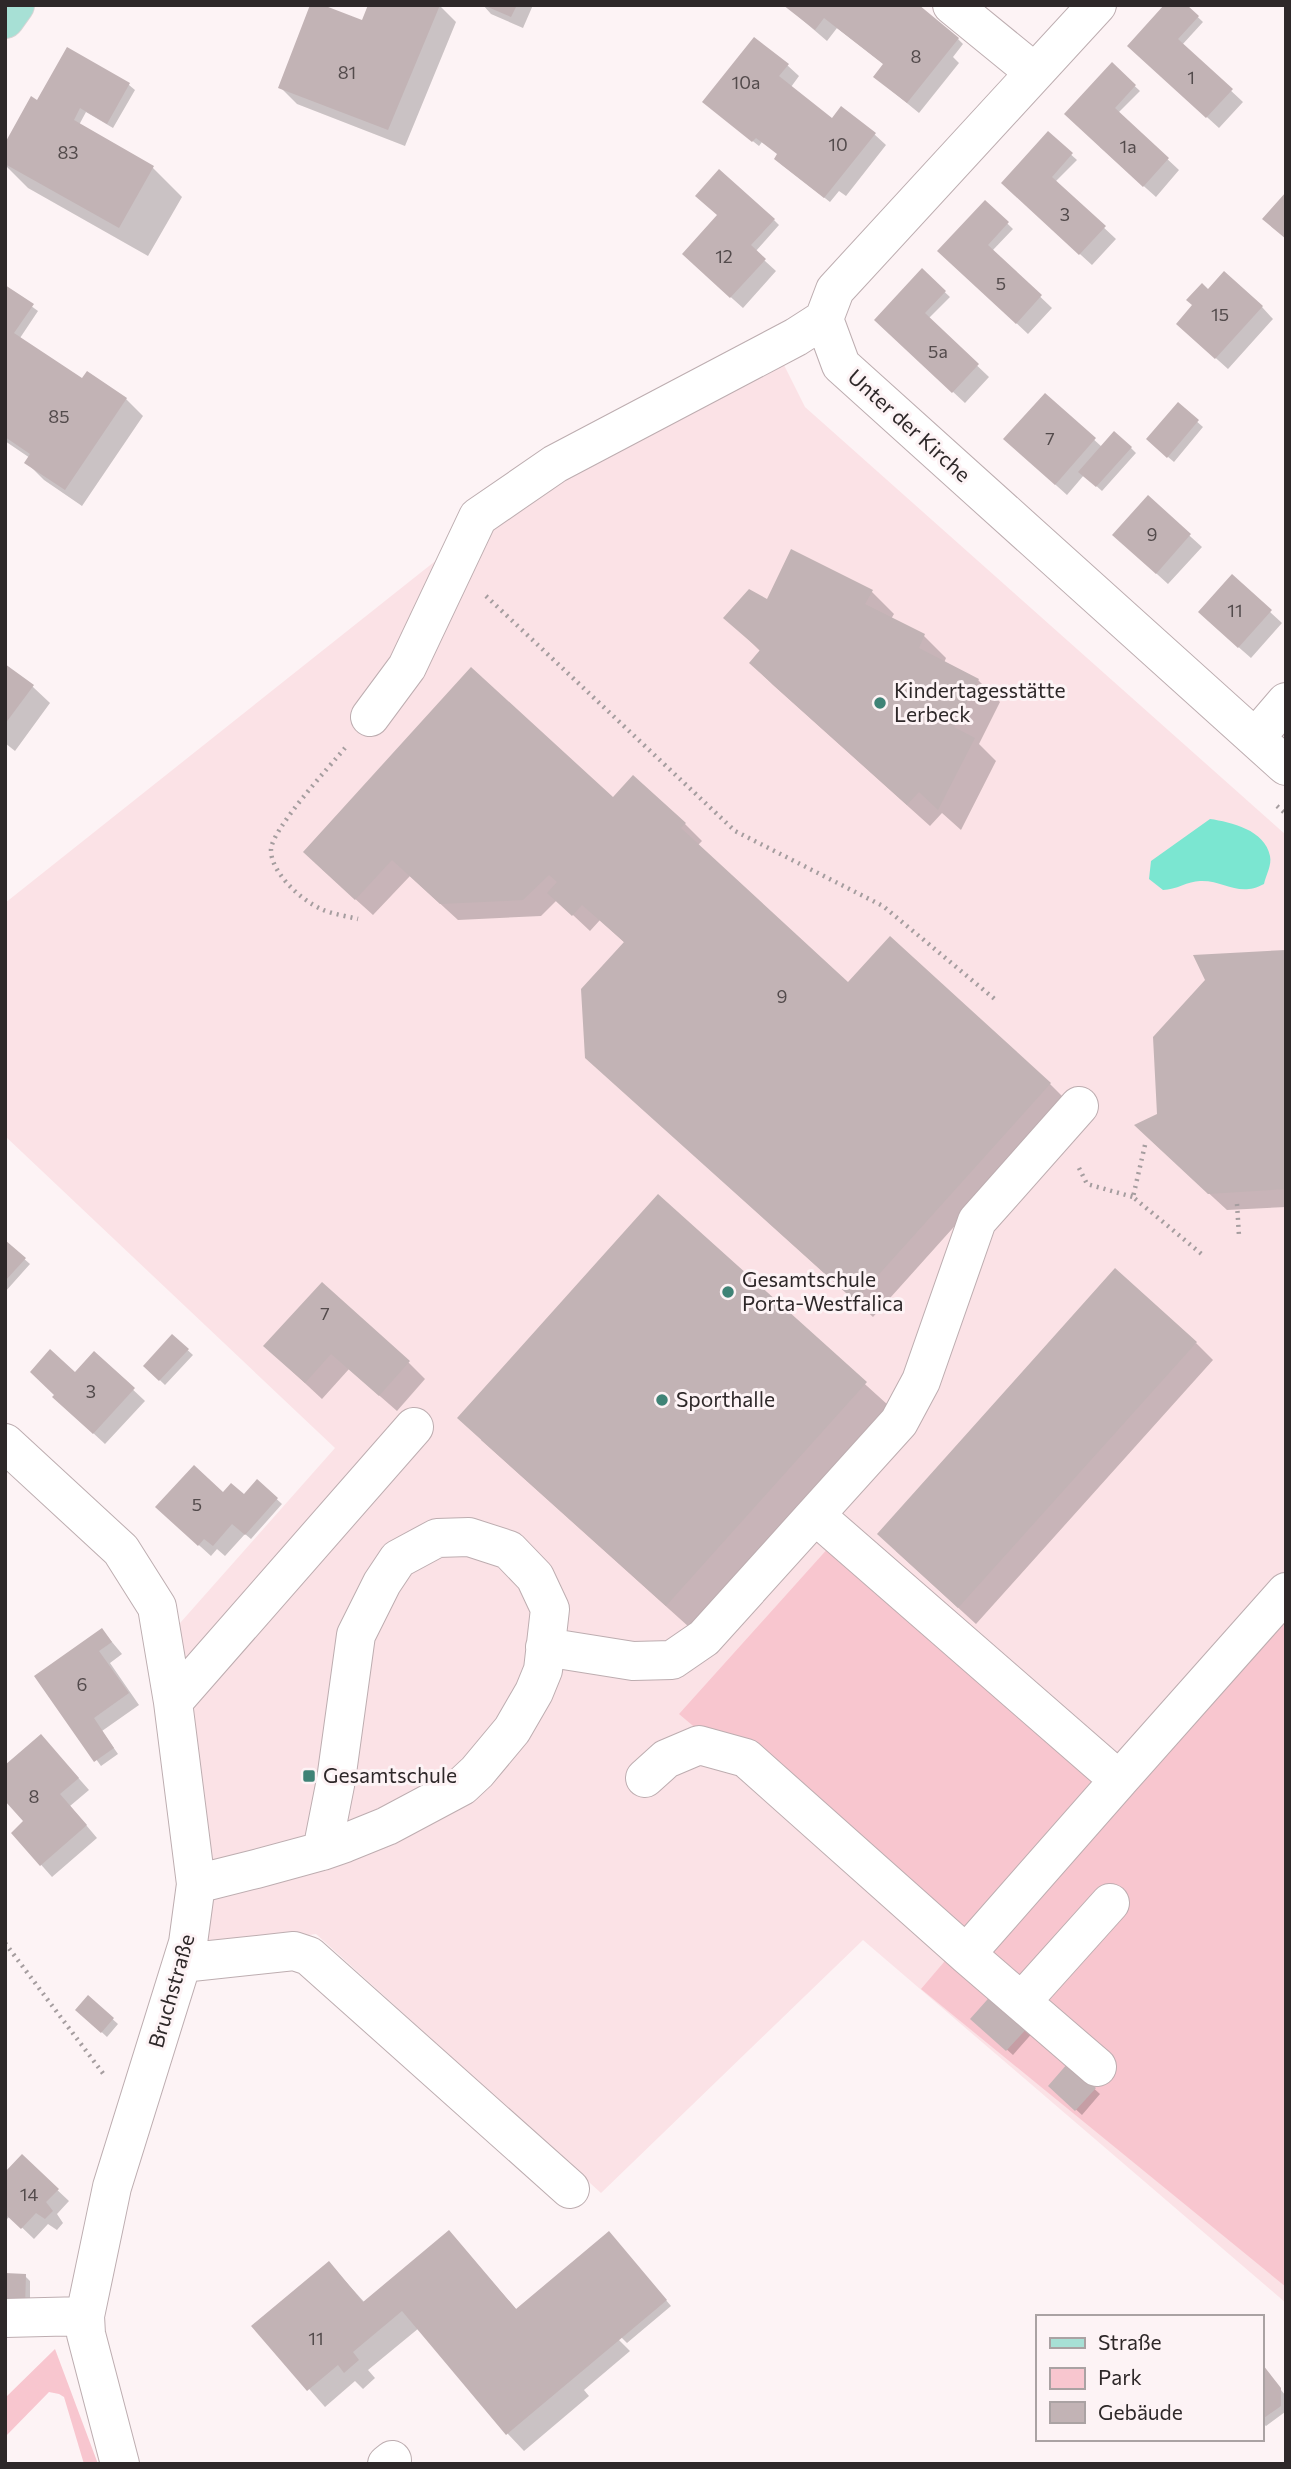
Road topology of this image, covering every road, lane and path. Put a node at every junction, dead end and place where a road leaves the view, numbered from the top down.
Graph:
1 (15, 5) edge
2 (952, 5) edge
3 (1097, 5) edge
4 (5, 19) edge
5 (1034, 72) junction
6 (824, 319) junction
7 (455, 567) junction
8 (1286, 702) edge
9 (370, 718) joint
10 (1256, 737) junction
11 (1286, 766) edge
12 (358, 919) dead end
13 (997, 1001) dead end
14 (1079, 1106) dead end
15 (1145, 1145) dead end
16 (1077, 1165) dead end
17 (1133, 1196) junction
18 (1237, 1204) dead end
19 (1239, 1236) dead end
20 (1204, 1256) dead end
21 (414, 1427) dead end
22 (5, 1443) edge
23 (815, 1515) junction
24 (1286, 1592) edge
25 (545, 1647) junction
26 (173, 1702) junction
27 (645, 1778) dead end
28 (1119, 1780) junction
29 (322, 1851) junction
30 (196, 1884) junction
31 (1110, 1903) dead end
32 (5, 1943) edge
33 (966, 1954) junction
34 (182, 1963) junction
35 (1022, 2001) junction
36 (1097, 2067) dead end
37 (134, 2116) junction
38 (570, 2189) dead end
39 (85, 2316) junction
40 (5, 2318) edge
41 (120, 2464) edge

1 - 4 main road
2 - 5 street
3 - 5 street
5 - 6 street
6 - 7 street
6 - 10 street, Unter der Kirche
7 - 9 street
7 - 13 path
8 - 10 street
9 - 12 path
10 - 11 street, Unter der Kirche
14 - 23 street
15 - 17 path
16 - 17 path
17 - 20 path
18 - 19 path
21 - 26 street
22 - 26 street, Bruchstraße
23 - 25 street
23 - 28 street
24 - 28 street
25 - 29 street
25 - 29 street
26 - 30 street, Bruchstraße
27 - 33 street
28 - 33 street
29 - 30 street
30 - 34 street, Bruchstraße
31 - 35 street
32 - 37 path
33 - 35 street
34 - 37 street, Bruchstraße
34 - 38 street
35 - 36 street
37 - 39 street, Bruchstraße
39 - 40 street
39 - 41 street, Bruchstraße

